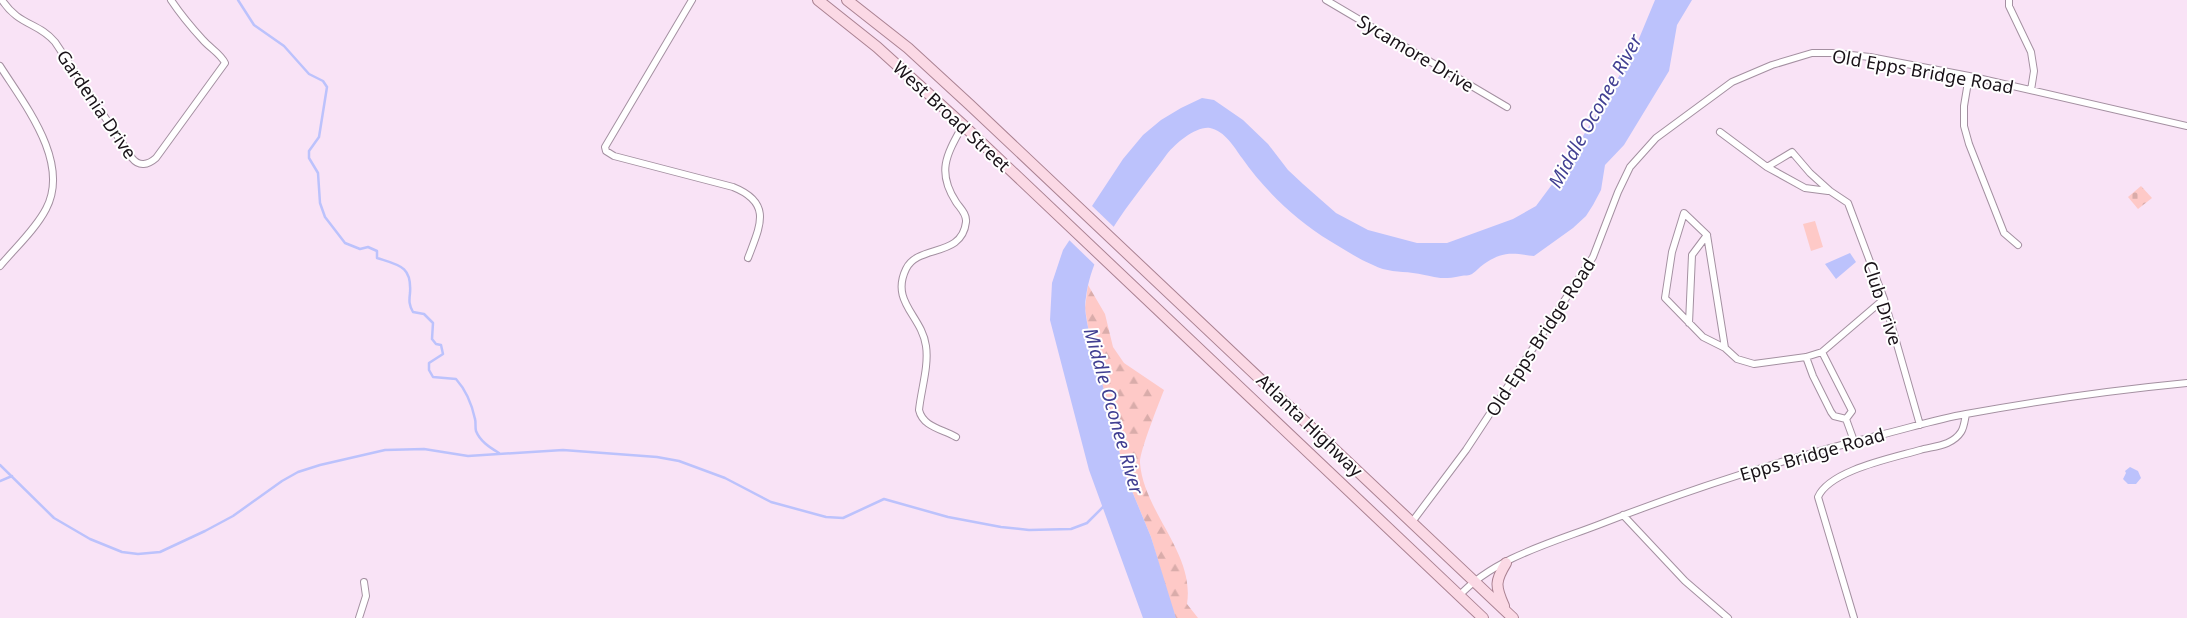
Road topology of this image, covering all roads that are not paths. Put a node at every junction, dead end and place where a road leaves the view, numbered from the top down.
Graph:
1 (2, 0) edge
2 (171, 0) edge
3 (692, 0) edge
4 (818, 0) edge
5 (848, 0) edge
6 (1326, 0) edge
7 (2009, 0) edge
8 (921, 60) junction
9 (0, 66) edge
10 (909, 75) junction
11 (1968, 76) junction
12 (2030, 90) junction
13 (1507, 107) dead end
14 (963, 125) junction
15 (2187, 126) edge
16 (1720, 132) dead end
17 (1767, 167) junction
18 (1830, 191) junction
19 (1106, 233) joint
20 (1707, 235) junction
21 (1081, 238) joint
22 (2018, 245) dead end
23 (748, 258) dead end
24 (0, 266) edge
25 (1884, 299) junction
26 (1689, 323) junction
27 (1725, 348) junction
28 (1822, 352) junction
29 (1806, 357) junction
30 (2187, 382) edge
31 (1966, 414) junction
32 (1846, 419) junction
33 (1920, 425) junction
34 (956, 437) dead end
35 (1854, 441) junction
36 (1623, 515) junction
37 (1412, 522) junction
38 (1506, 563) junction
39 (1473, 581) junction
40 (364, 582) dead end
41 (1459, 596) junction
42 (1510, 615) edge
43 (359, 618) edge
44 (1484, 618) edge
45 (1728, 618) edge
46 (1854, 618) edge

1 - 2 street, Gardenia Drive
3 - 23 street
4 - 10 main road, West Broad Street
5 - 8 main road, West Broad Street
6 - 13 street, Sycamore Drive
7 - 12 street
8 - 10 main road
8 - 19 main road, West Broad Street
9 - 24 street
10 - 14 main road, West Broad Street
11 - 12 street, Old Epps Bridge Road
11 - 22 street
11 - 37 street, Old Epps Bridge Road
12 - 15 street, Old Epps Bridge Road
14 - 21 main road, West Broad Street
14 - 34 street
16 - 17 street
17 - 18 street
17 - 18 street, Club Drive
18 - 25 street, Club Drive
19 - 37 main road, Atlanta Highway
20 - 26 street
20 - 26 street
20 - 27 street
21 - 41 main road, Atlanta Highway
25 - 28 street
25 - 33 street, Club Drive
26 - 27 street
27 - 29 street
28 - 29 street
28 - 32 street
29 - 32 street
30 - 31 street, Epps Bridge Road
31 - 33 street, Epps Bridge Road
31 - 46 street
32 - 35 street
33 - 35 street, Epps Bridge Road
35 - 36 street, Epps Bridge Road
36 - 38 street, Epps Bridge Road
36 - 45 street
37 - 39 main road, Atlanta Highway
38 - 39 street, Epps Bridge Road
38 - 42 main road
39 - 41 street, Epps Bridge Road
39 - 42 main road, Atlanta Highway
40 - 43 street
41 - 44 main road, Atlanta Highway

